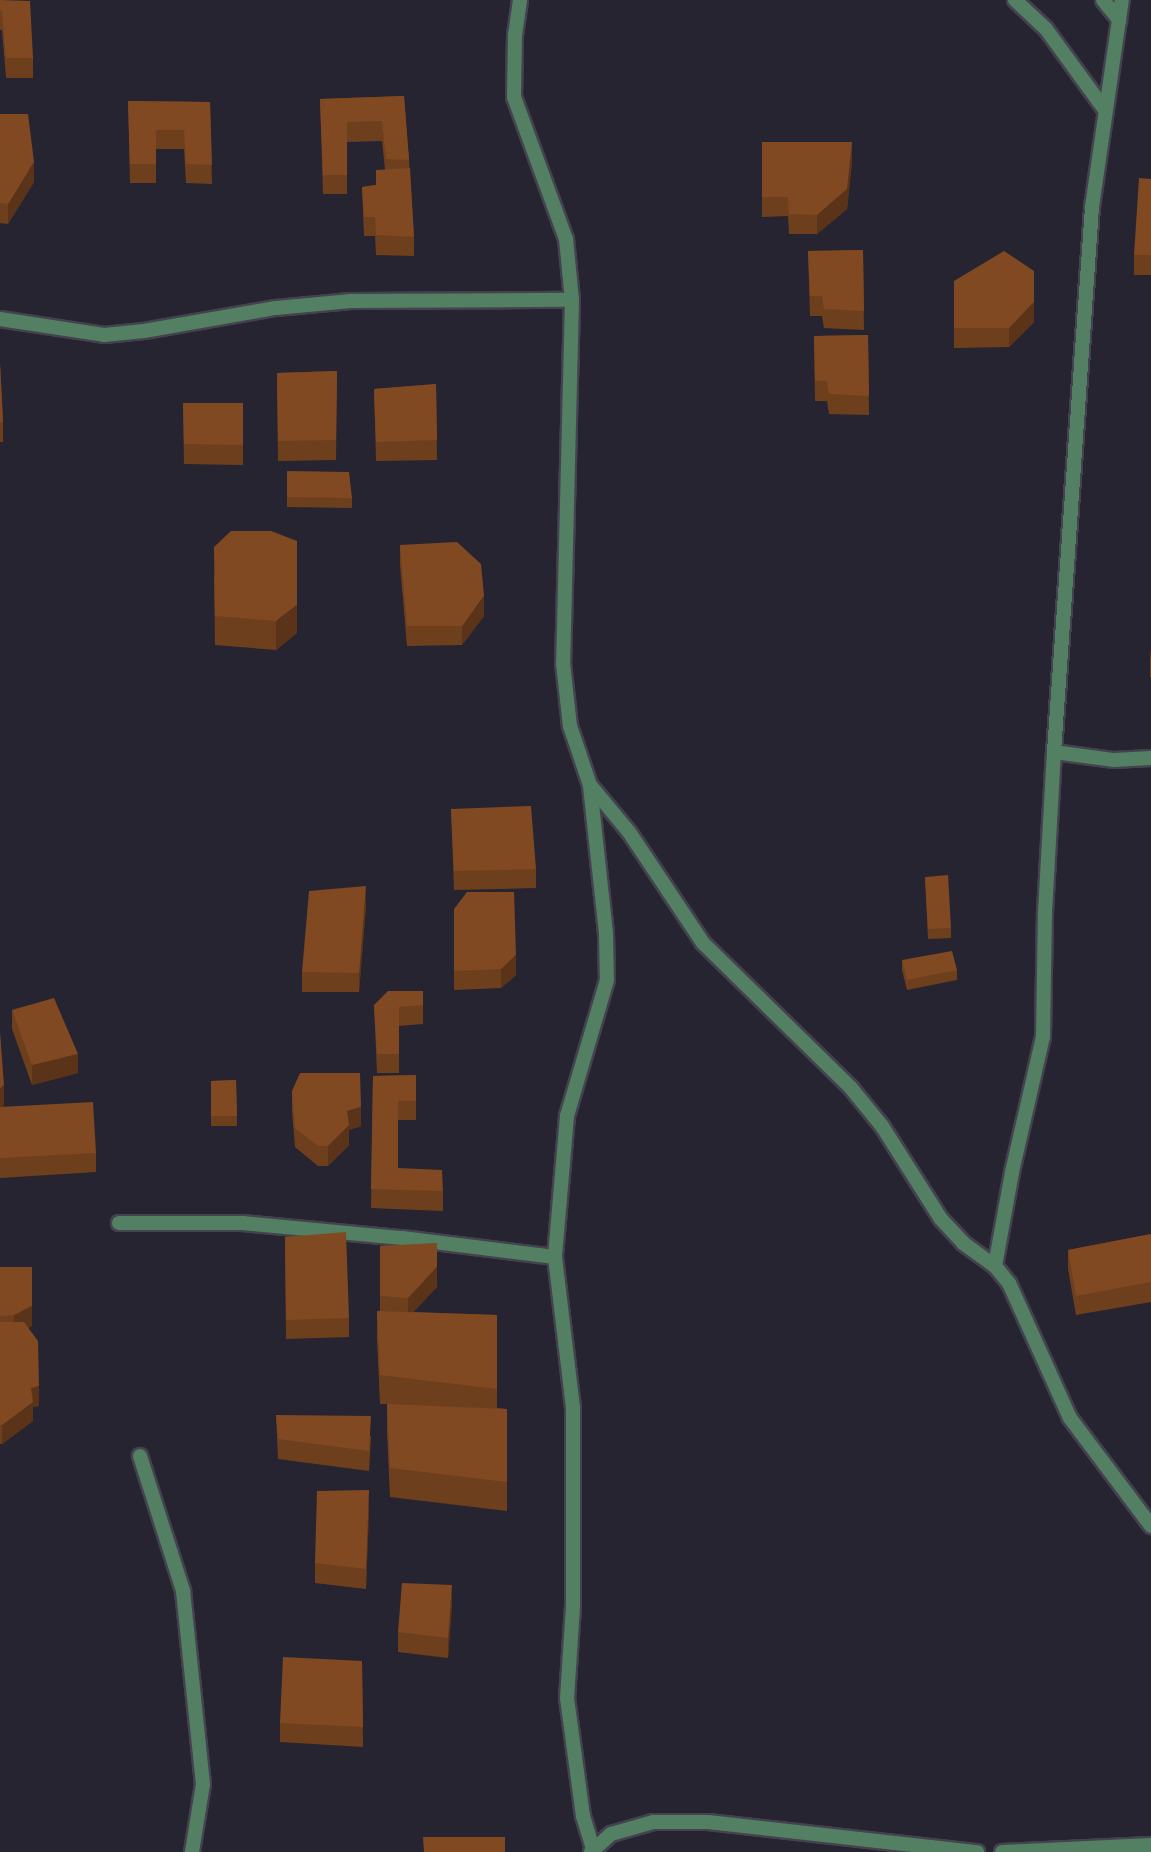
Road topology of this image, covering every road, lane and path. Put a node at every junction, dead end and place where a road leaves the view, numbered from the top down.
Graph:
1 (520, 0) edge
2 (1015, 0) edge
3 (1103, 0) edge
4 (1122, 0) edge
5 (1119, 20) junction
6 (1105, 110) junction
7 (572, 300) junction
8 (0, 319) edge
9 (1054, 752) junction
10 (1151, 758) edge
11 (590, 785) junction
12 (119, 1223) dead end
13 (555, 1257) junction
14 (995, 1266) junction
15 (140, 1456) dead end
16 (1151, 1526) edge
17 (1151, 1845) edge
18 (592, 1851) edge
19 (192, 1852) edge
20 (977, 1852) edge
21 (1002, 1852) edge

1 - 7 street
2 - 6 street
3 - 5 street
4 - 5 street
5 - 6 street
6 - 9 street
7 - 8 street
7 - 11 street
9 - 10 street
9 - 14 street
11 - 13 street
11 - 14 street
12 - 13 street
13 - 18 street
14 - 16 street
15 - 19 street
17 - 21 street
18 - 20 street

